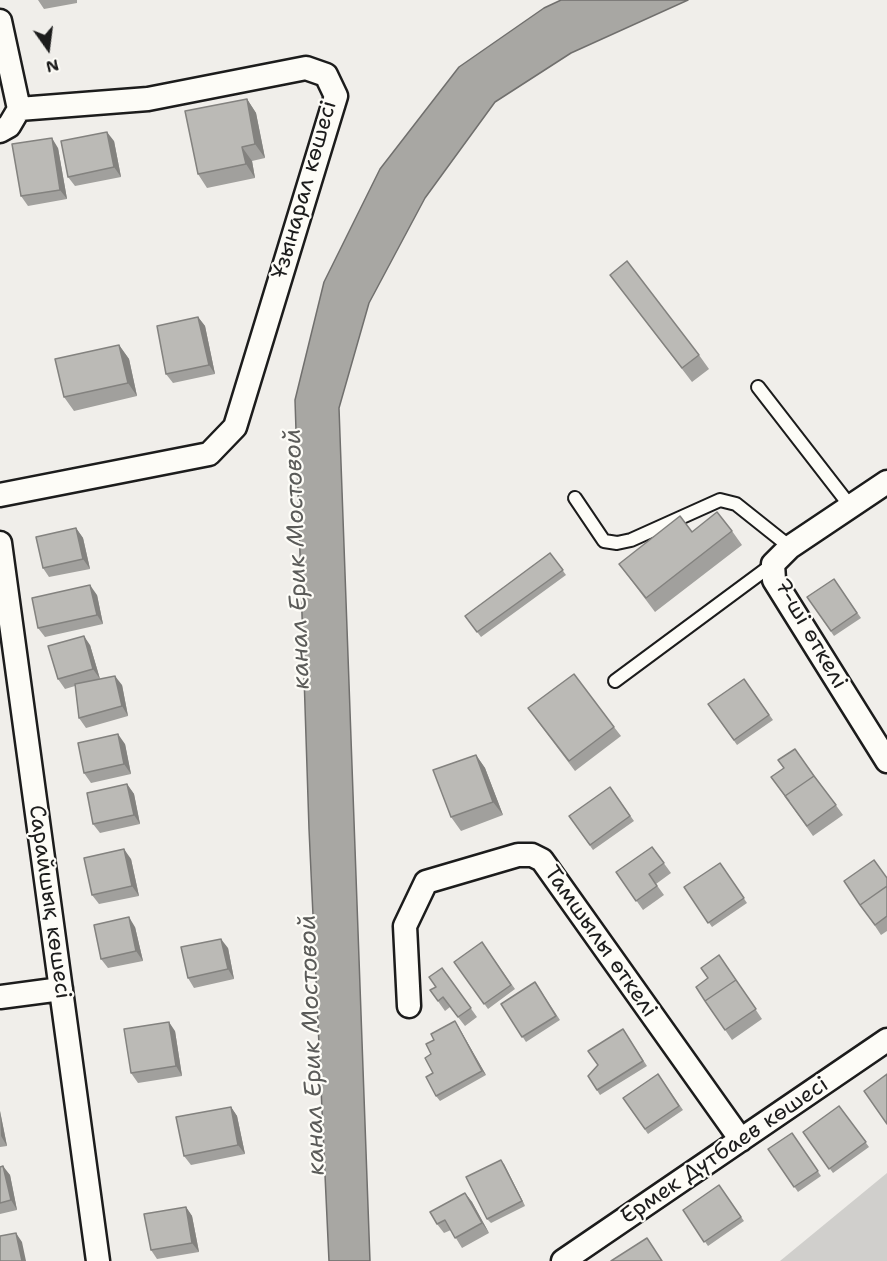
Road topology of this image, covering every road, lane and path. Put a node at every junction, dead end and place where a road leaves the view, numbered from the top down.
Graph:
1 (0, 21) edge
2 (19, 109) junction
3 (0, 131) edge
4 (758, 387) dead end
5 (887, 482) edge
6 (0, 495) edge
7 (575, 498) dead end
8 (851, 507) junction
9 (0, 543) edge
10 (790, 547) junction
11 (773, 564) junction
12 (615, 681) dead end
13 (887, 761) edge
14 (61, 988) junction
15 (0, 997) edge
16 (409, 1006) dead end
17 (887, 1040) edge
18 (741, 1140) junction
19 (98, 1261) edge
20 (563, 1261) edge

1 - 2 street
2 - 3 street
2 - 6 street, Ұзынарал көшесі
4 - 8 lane
5 - 8 street, 7-шi өткелi
7 - 10 lane
8 - 10 street, 7-шi өткелi
9 - 14 street, Сарайшық көшесі
10 - 11 street, 7-шi өткелi
11 - 12 lane
11 - 13 street, 7-шi өткелi
14 - 15 street
14 - 19 street, Сарайшық көшесі
16 - 18 street, Тамшылы өткелі
17 - 18 street, Ермек Дүтбаев көшесi
18 - 20 street, Ермек Дүтбаев көшесi

